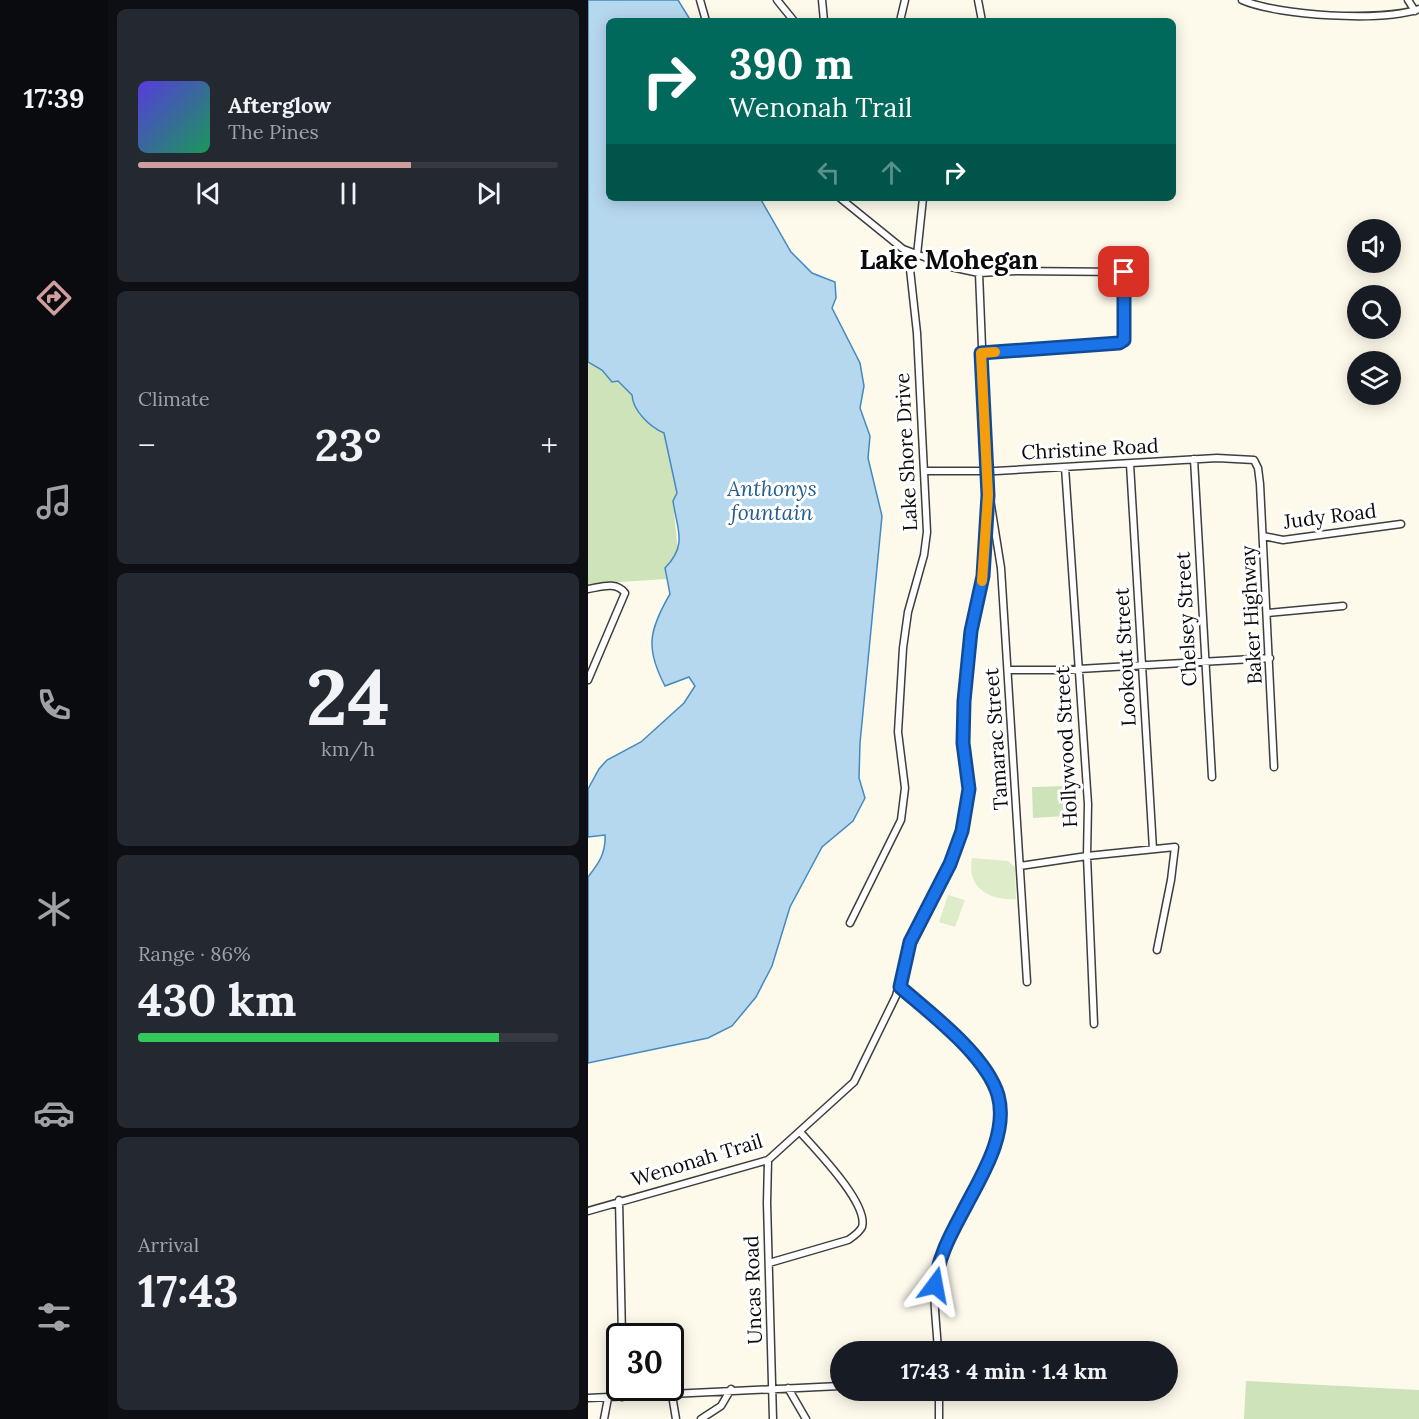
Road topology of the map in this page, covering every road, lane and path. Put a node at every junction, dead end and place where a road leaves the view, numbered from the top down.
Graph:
1 (700, 0) edge
2 (777, 0) edge
3 (822, 0) edge
4 (905, 0) edge
5 (978, 0) edge
6 (1242, 0) edge
7 (1408, 0) edge
8 (1417, 10) edge
9 (705, 18) edge
10 (792, 18) edge
11 (824, 18) edge
12 (901, 18) edge
13 (981, 18) edge
14 (843, 201) edge
15 (923, 201) edge
16 (908, 251) junction
17 (917, 255) junction
18 (979, 273) junction
19 (981, 353) junction
20 (1194, 459) junction
21 (1256, 462) joint
22 (1130, 464) junction
23 (1065, 467) junction
24 (924, 471) junction
25 (987, 471) junction
26 (988, 495) junction
27 (1401, 524) dead end
28 (1263, 536) junction
29 (588, 589) edge
30 (1343, 606) dead end
31 (1268, 613) junction
32 (1270, 658) junction
33 (1205, 661) junction
34 (1142, 663) junction
35 (1079, 669) junction
36 (1008, 670) junction
37 (588, 680) edge
38 (1274, 767) dead end
39 (1212, 777) dead end
40 (1153, 849) junction
41 (1087, 856) junction
42 (1020, 866) junction
43 (850, 923) dead end
44 (1157, 950) dead end
45 (1027, 982) dead end
46 (900, 987) junction
47 (1094, 1024) dead end
48 (801, 1133) junction
49 (768, 1160) junction
50 (619, 1200) junction
51 (588, 1211) edge
52 (769, 1263) junction
53 (622, 1323) edge
54 (938, 1341) edge
55 (830, 1386) edge
56 (773, 1388) junction
57 (788, 1388) junction
58 (731, 1389) junction
59 (684, 1394) edge
60 (588, 1398) edge
61 (606, 1398) edge
62 (607, 1401) edge
63 (673, 1401) edge
64 (939, 1401) edge
65 (604, 1419) edge
66 (676, 1419) edge
67 (701, 1419) edge
68 (773, 1419) edge
69 (806, 1419) edge
70 (939, 1419) edge

1 - 9 street
2 - 10 street
3 - 11 street
4 - 12 street
5 - 13 street
6 - 8 street
7 - 8 street
14 - 16 street
15 - 17 street
16 - 17 street
16 - 24 street, Lake Shore Drive
17 - 18 street
18 - 19 street, Wenonah Trail
18 - 19 street
19 - 25 street, Wenonah Trail
20 - 21 street, Christine Road
20 - 22 street, Christine Road
20 - 33 street, Chelsey Street
21 - 28 street, Baker Highway
22 - 23 street, Christine Road
22 - 34 street, Lookout Street
23 - 25 street, Christine Road
23 - 35 street, Hollywood Street
24 - 25 street, Christine Road
24 - 43 street, Lake Shore Drive
25 - 26 street, Wenonah Trail
26 - 36 street, Tamarac Street
26 - 46 street, Wenonah Trail
27 - 28 street, Judy Road
28 - 31 street, Baker Highway
29 - 37 street
30 - 31 street
31 - 32 street, Baker Highway
32 - 33 street
32 - 38 street, Baker Highway
33 - 34 street
33 - 39 street, Chelsey Street
34 - 35 street
34 - 40 street, Lookout Street
35 - 36 street
35 - 41 street, Hollywood Street
36 - 42 street, Tamarac Street
40 - 41 street
40 - 44 street
41 - 42 street
41 - 47 street, Hollywood Street
42 - 45 street, Tamarac Street
46 - 48 street, Wenonah Trail
46 - 54 street
48 - 49 street, Wenonah Trail
48 - 52 street
49 - 50 street, Wenonah Trail
49 - 52 street, Uncas Road
50 - 51 street, Wenonah Trail
50 - 53 street
52 - 56 street, Uncas Road
55 - 57 street
56 - 57 street
56 - 58 street
56 - 68 street, Uncas Road
57 - 69 street
58 - 59 street
58 - 67 street
60 - 61 street
62 - 65 street
63 - 66 street
64 - 70 street

